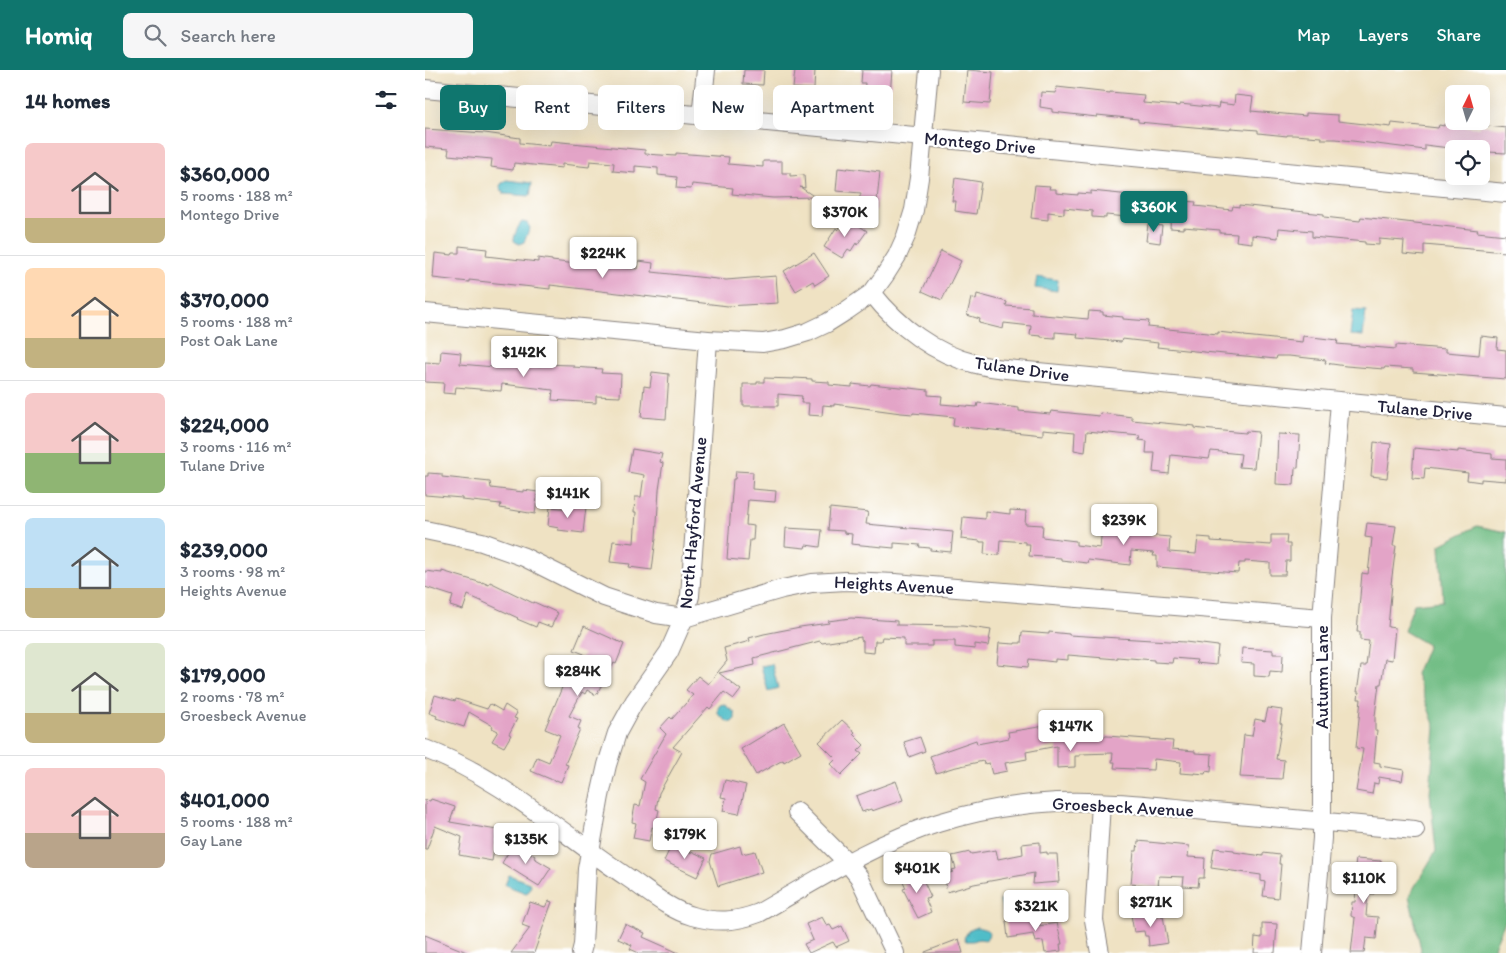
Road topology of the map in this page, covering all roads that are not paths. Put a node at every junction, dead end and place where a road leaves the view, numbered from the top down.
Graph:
1 (706, 70) edge
2 (929, 70) edge
3 (704, 85) edge
4 (425, 89) edge
5 (694, 115) edge
6 (763, 122) edge
7 (923, 138) junction
8 (1506, 193) edge
9 (872, 293) junction
10 (425, 312) edge
11 (708, 340) junction
12 (1339, 402) junction
13 (1506, 417) edge
14 (425, 530) edge
15 (684, 618) junction
16 (1322, 618) junction
17 (425, 749) edge
18 (1101, 803) junction
19 (797, 812) dead end
20 (1322, 821) junction
21 (1415, 830) dead end
22 (590, 851) junction
23 (847, 862) junction
24 (581, 953) edge
25 (895, 953) edge
26 (1100, 953) edge
27 (1312, 953) edge

1 - 3 street
2 - 7 street
4 - 5 street, Montego Drive
6 - 7 street, Montego Drive
7 - 8 street, Montego Drive
7 - 9 street
9 - 11 street
9 - 12 street, Tulane Drive
10 - 11 street
11 - 15 street, North Hayford Avenue
12 - 13 street, Tulane Drive
12 - 16 street, Autumn Lane
14 - 15 street, Heights Avenue
15 - 16 street, Heights Avenue
15 - 22 street, North Hayford Avenue
16 - 20 street, Autumn Lane
17 - 22 street, Groesbeck Avenue
18 - 20 street, Groesbeck Avenue
18 - 23 street, Groesbeck Avenue
18 - 26 street
19 - 23 street
20 - 21 street, Groesbeck Avenue
20 - 27 street, Autumn Lane
22 - 23 street, Groesbeck Avenue
22 - 24 street, North Hayford Avenue
23 - 25 street

